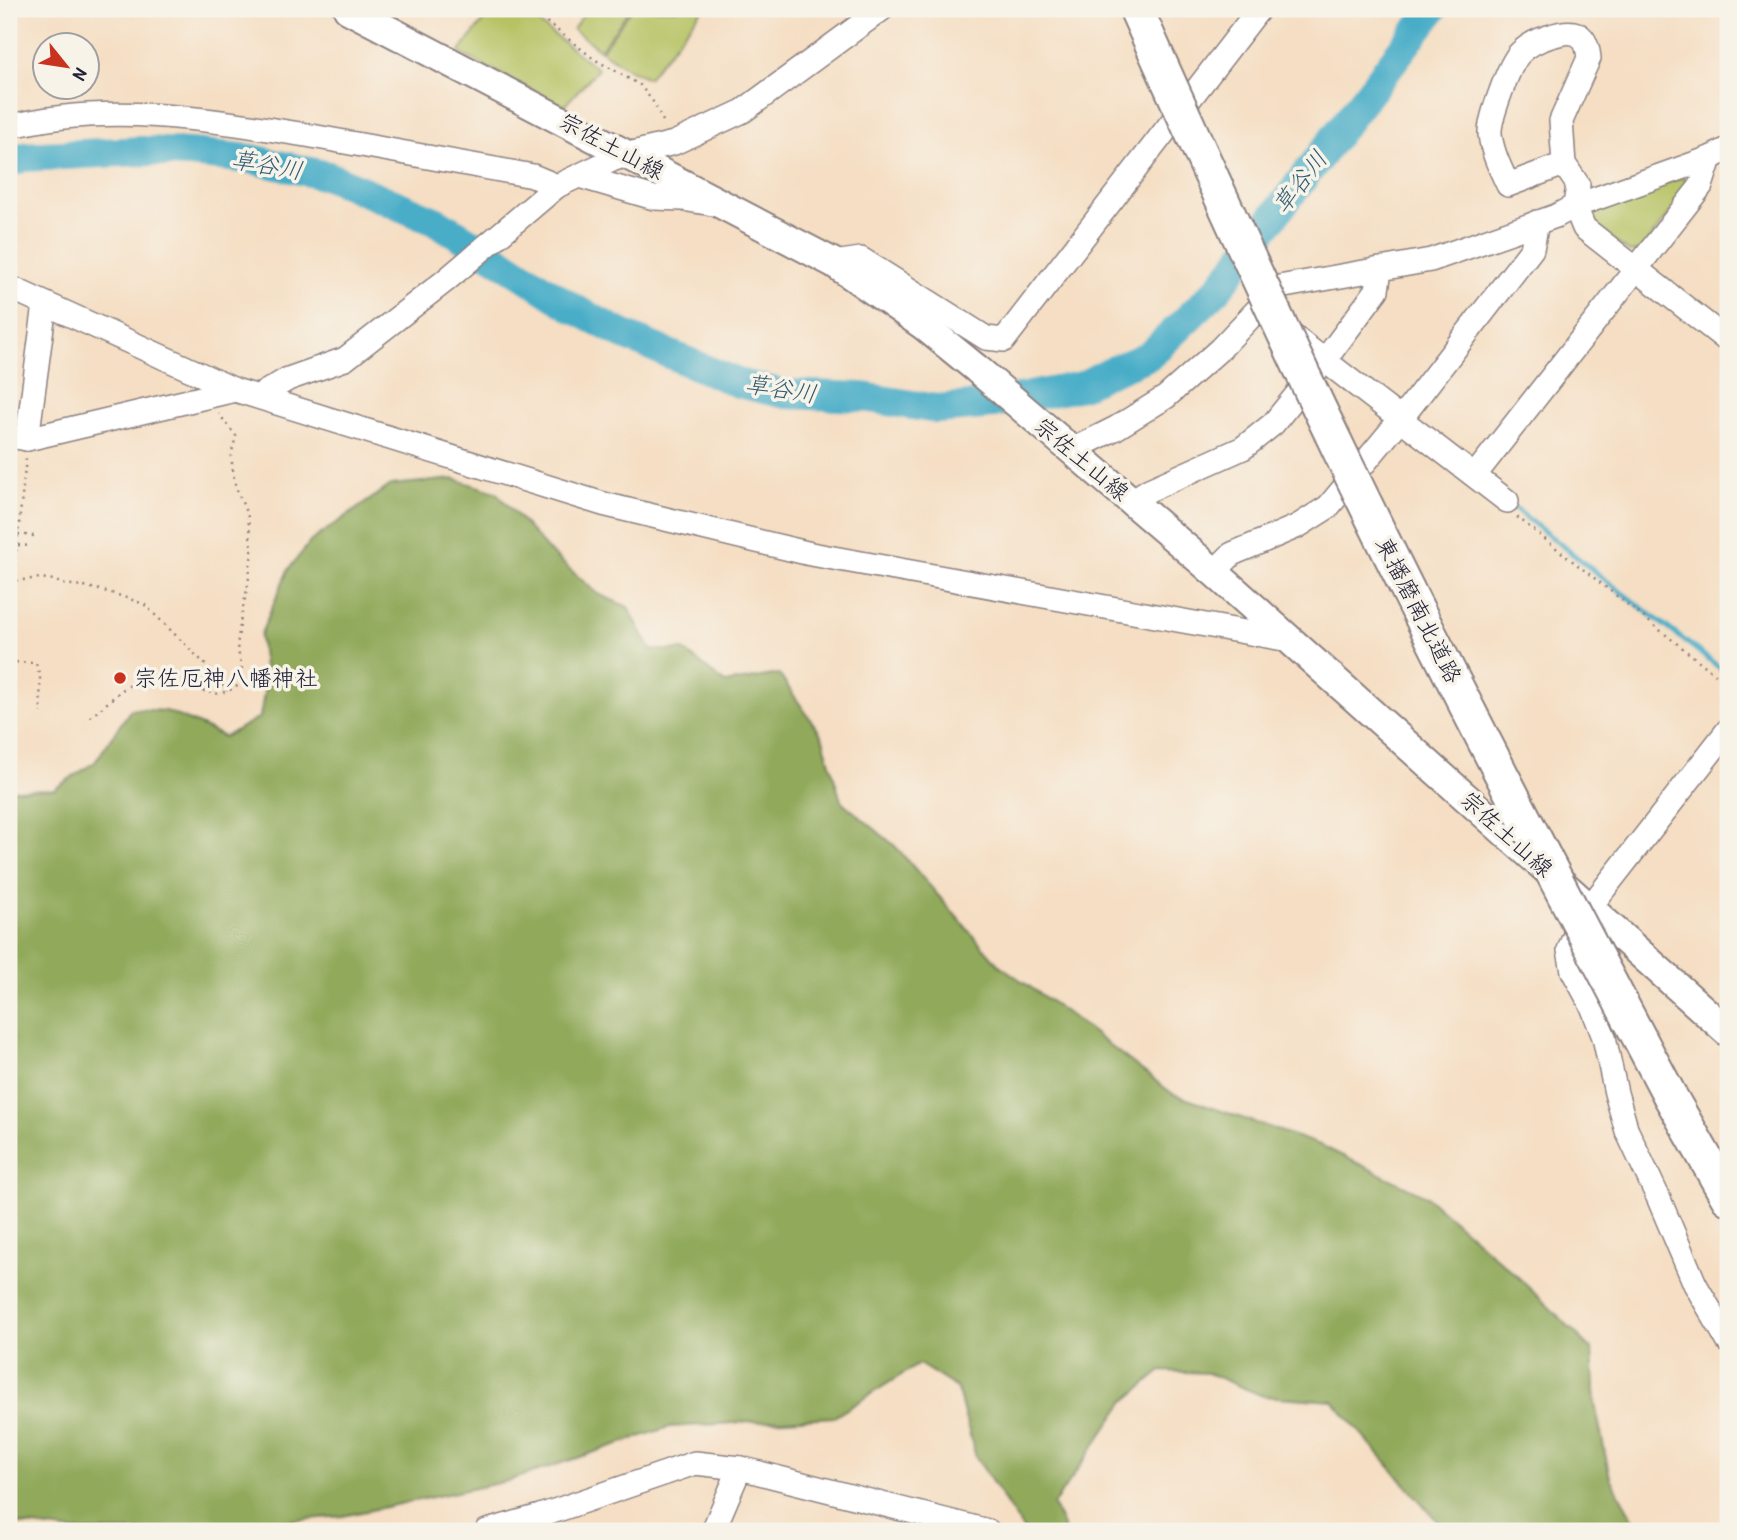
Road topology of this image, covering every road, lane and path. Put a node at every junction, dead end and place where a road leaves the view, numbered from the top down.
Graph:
1 (348, 9) edge
2 (530, 9) edge
3 (882, 9) edge
4 (1136, 9) edge
5 (1157, 9) edge
6 (1259, 9) edge
7 (9, 127) edge
8 (674, 143) junction
9 (629, 154) junction
10 (1719, 154) edge
11 (1564, 164) junction
12 (579, 176) junction
13 (557, 186) junction
14 (726, 205) junction
15 (1575, 206) junction
16 (1537, 222) junction
17 (834, 262) junction
18 (1636, 269) junction
19 (1380, 270) junction
20 (9, 287) edge
21 (45, 304) junction
22 (1258, 309) junction
23 (1728, 341) edge
24 (1325, 360) junction
25 (235, 390) junction
26 (208, 396) junction
27 (259, 396) junction
28 (1400, 420) junction
29 (18, 438) edge
30 (1065, 444) junction
31 (1475, 475) junction
32 (1132, 501) junction
33 (1507, 501) joint
34 (18, 534) junction
35 (34, 536) dead end
36 (17, 545) junction
37 (32, 546) dead end
38 (1214, 572) junction
39 (9, 580) edge
40 (14, 581) junction
41 (9, 621) edge
42 (1289, 640) junction
43 (9, 662) edge
44 (1728, 684) edge
45 (227, 691) junction
46 (41, 713) dead end
47 (90, 717) dead end
48 (1728, 730) edge
49 (1590, 907) junction
50 (1728, 1032) edge
51 (1678, 1091) junction
52 (1728, 1158) edge
53 (1728, 1198) edge
54 (1728, 1341) edge
55 (740, 1468) junction
56 (487, 1531) edge
57 (713, 1531) edge
58 (988, 1531) edge

1 - 9 main road, 宗佐土山線
2 - 8 path
3 - 8 street
4 - 51 highway, 東播磨南北道路, bridge
5 - 51 highway, 東播磨南北道路
6 - 17 street
7 - 13 street
8 - 9 street
9 - 12 street
9 - 14 main road, 宗佐土山線
10 - 15 street
10 - 18 street
11 - 11 street
11 - 15 street
12 - 13 street
12 - 14 street
13 - 27 street
14 - 17 main road, 宗佐土山線
15 - 16 street
15 - 18 street
16 - 19 street
16 - 28 street
17 - 30 main road, 宗佐土山線
18 - 23 street
18 - 31 street
19 - 22 street
19 - 24 street
20 - 21 street
21 - 25 street
21 - 29 street
22 - 24 street
22 - 30 street
24 - 28 street
24 - 32 street
25 - 26 street
25 - 27 street
26 - 29 street
26 - 45 path
27 - 42 street
28 - 31 street
28 - 38 street
29 - 34 path
30 - 32 main road, 宗佐土山線
31 - 33 street
32 - 38 main road, 宗佐土山線
33 - 44 path
34 - 35 path
34 - 36 path
36 - 37 path
36 - 40 path
38 - 42 main road, 宗佐土山線
39 - 40 path
40 - 41 path
40 - 45 path
42 - 49 main road, 宗佐土山線
43 - 46 path
45 - 47 path
48 - 49 street
49 - 50 main road, 宗佐土山線
49 - 54 street
51 - 52 highway, 東播磨南北道路
51 - 53 highway, 東播磨南北道路
55 - 56 street
55 - 57 street
55 - 58 street

